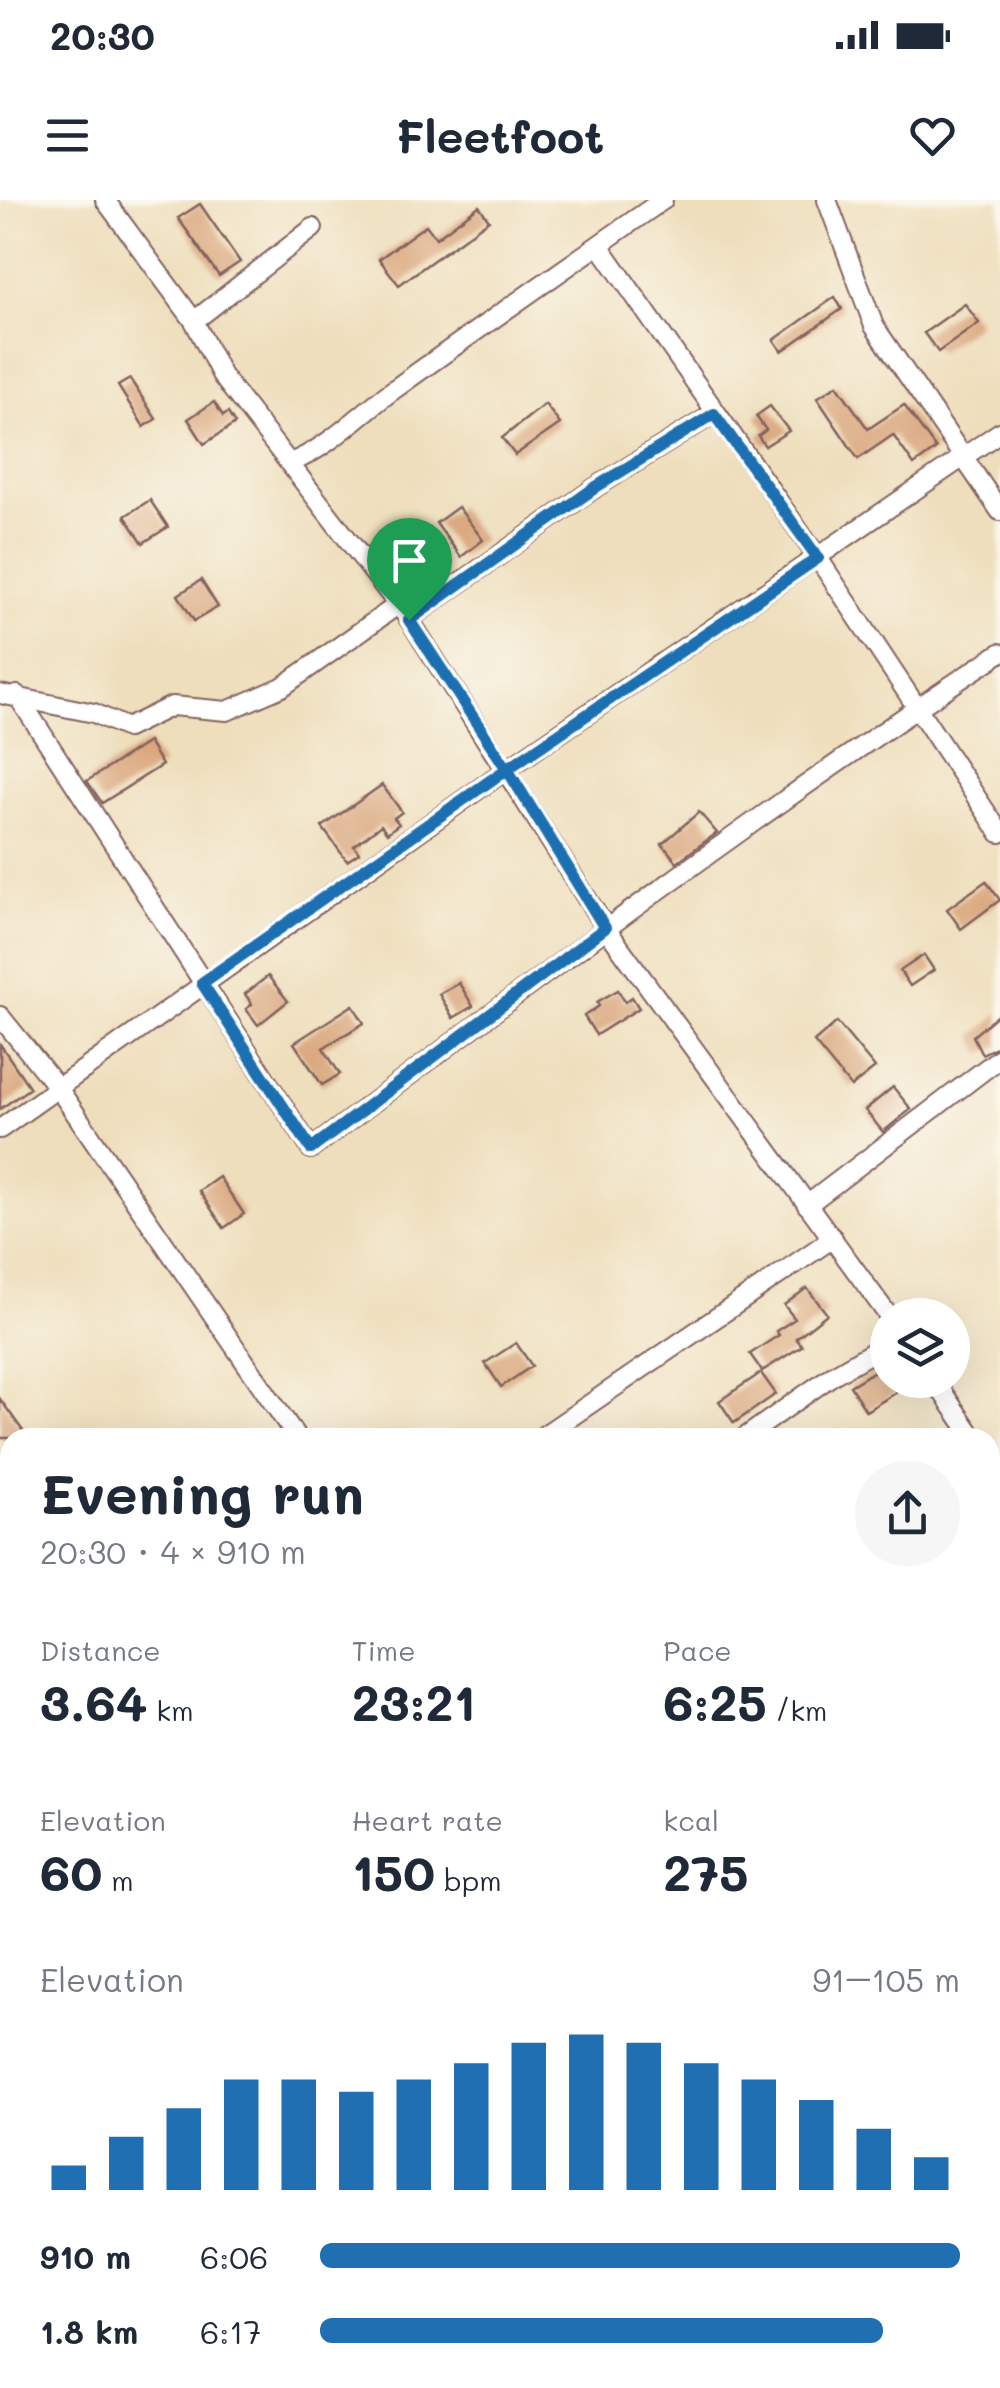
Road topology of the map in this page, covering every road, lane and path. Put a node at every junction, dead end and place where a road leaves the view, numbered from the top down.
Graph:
1 (105, 200) edge
2 (663, 200) edge
3 (826, 200) edge
4 (313, 228) dead end
5 (598, 245) junction
6 (194, 321) junction
7 (714, 414) junction
8 (1000, 432) edge
9 (963, 458) junction
10 (290, 464) junction
11 (1000, 511) edge
12 (818, 558) junction
13 (404, 612) junction
14 (1000, 652) edge
15 (9, 695) edge
16 (918, 707) junction
17 (507, 769) junction
18 (1000, 833) edge
19 (605, 928) junction
20 (202, 983) junction
21 (0, 1016) edge
22 (1000, 1058) edge
23 (58, 1088) junction
24 (0, 1128) edge
25 (806, 1205) junction
26 (834, 1238) junction
27 (876, 1298) edge
28 (870, 1353) edge
29 (946, 1398) edge
30 (290, 1428) edge
31 (555, 1428) edge
32 (758, 1428) edge
33 (967, 1428) edge

1 - 6 street
2 - 5 street
3 - 9 street
4 - 6 street
5 - 7 street
5 - 10 street
6 - 10 street
7 - 12 street
7 - 13 street
8 - 9 street
9 - 11 street
9 - 12 street
10 - 13 street
12 - 16 street
12 - 17 street
13 - 15 street
13 - 17 street
14 - 16 street
15 - 20 street
16 - 18 street
16 - 19 street
17 - 19 street
17 - 20 street
19 - 20 street
19 - 25 street
20 - 23 street
21 - 23 street
22 - 25 street
23 - 24 street
23 - 30 street
25 - 26 street
26 - 27 street
26 - 31 street
28 - 32 street
29 - 33 street

